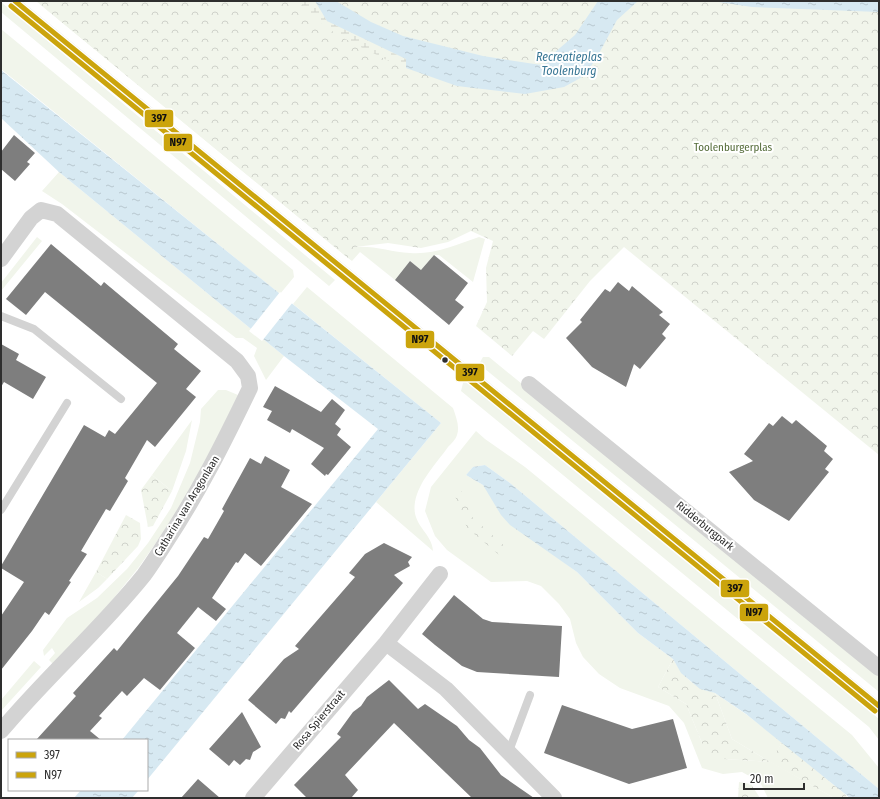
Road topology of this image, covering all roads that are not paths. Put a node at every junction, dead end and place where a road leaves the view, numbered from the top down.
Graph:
1 (15, 1) edge
2 (1, 259) edge
3 (1, 316) edge
4 (530, 384) dead end
5 (121, 399) dead end
6 (67, 403) dead end
7 (1, 510) edge
8 (440, 574) dead end
9 (386, 643) junction
10 (879, 668) edge
11 (530, 695) dead end
12 (879, 706) edge
13 (1, 731) edge
14 (509, 751) junction
15 (254, 798) edge
16 (554, 798) edge

1 - 12 lane
2 - 13 street, Catharina van Aragonlaan
3 - 5 lane
4 - 10 street, Ridderburgpark
6 - 7 lane
8 - 9 street, Rosa Spierstraat
9 - 14 street
9 - 15 street, Rosa Spierstraat
11 - 14 lane
14 - 16 street

